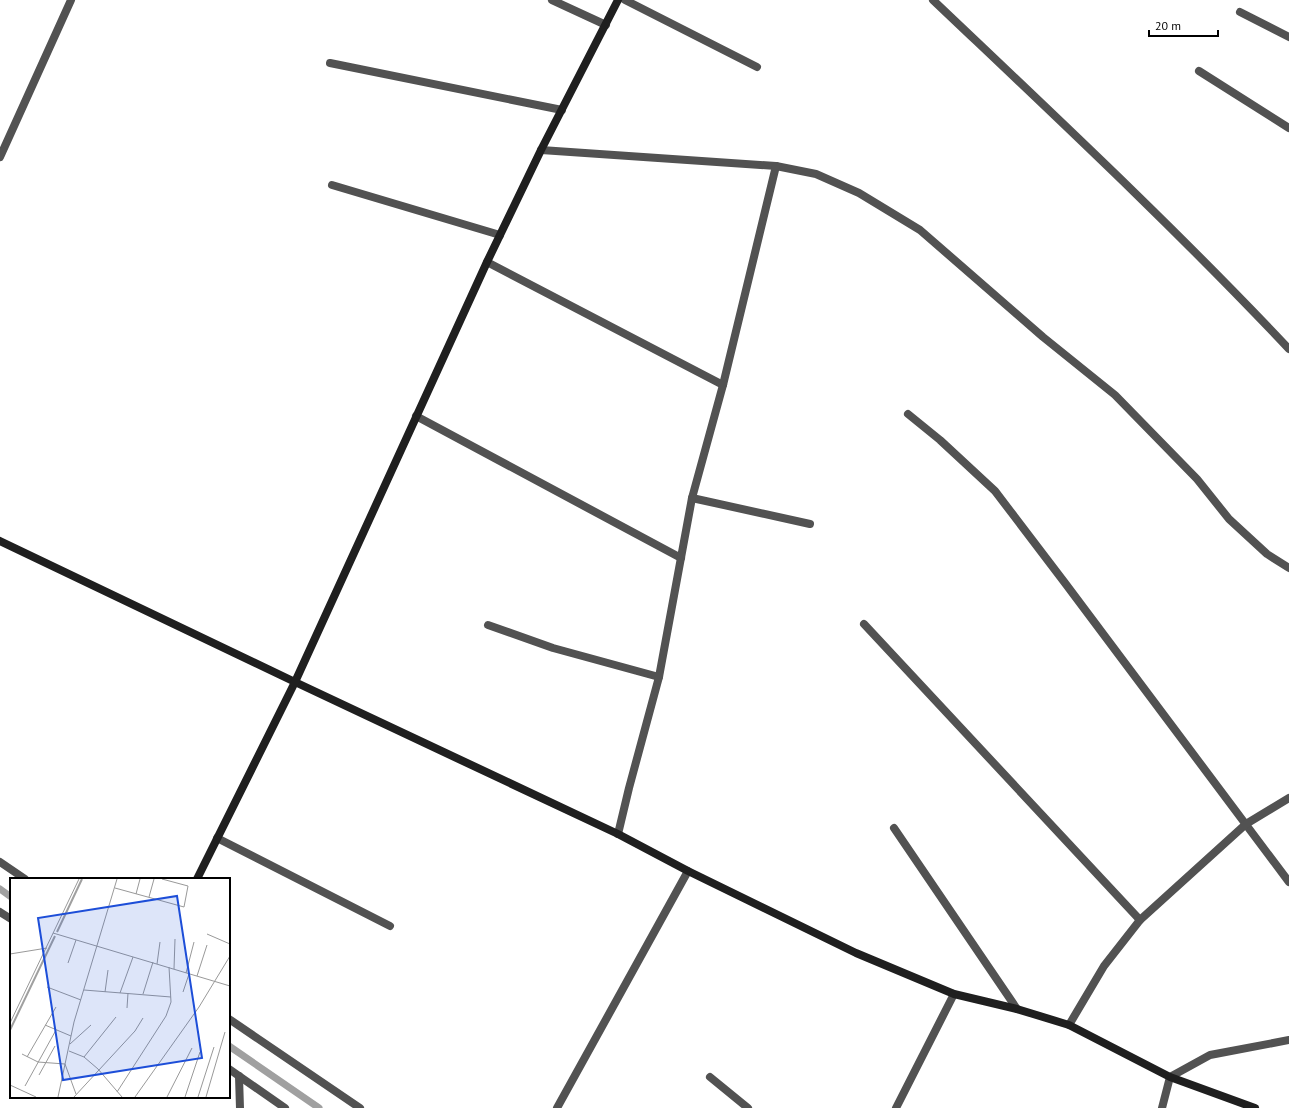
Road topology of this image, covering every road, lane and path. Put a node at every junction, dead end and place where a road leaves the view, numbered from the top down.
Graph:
1 (71, 0) edge
2 (552, 0) edge
3 (618, 0) edge
4 (625, 0) edge
5 (933, 0) edge
6 (1240, 12) dead end
7 (606, 25) junction
8 (1289, 37) edge
9 (330, 63) dead end
10 (757, 67) dead end
11 (1199, 71) dead end
12 (562, 110) junction
13 (1289, 128) edge
14 (541, 150) junction
15 (0, 158) edge
16 (776, 166) junction
17 (332, 185) dead end
18 (500, 236) junction
19 (487, 262) junction
20 (1289, 350) edge
21 (723, 385) junction
22 (908, 414) dead end
23 (416, 416) junction
24 (692, 498) junction
25 (810, 524) dead end
26 (0, 541) edge
27 (681, 558) junction
28 (1289, 568) edge
29 (864, 624) dead end
30 (488, 625) dead end
31 (659, 677) junction
32 (295, 682) junction
33 (1289, 798) edge
34 (1246, 824) junction
35 (894, 828) dead end
36 (618, 834) junction
37 (217, 838) junction
38 (0, 862) edge
39 (688, 871) junction
40 (24, 878) edge
41 (197, 878) edge
42 (1289, 882) edge
43 (0, 912) edge
44 (10, 918) edge
45 (1140, 920) junction
46 (390, 926) dead end
47 (954, 994) junction
48 (1017, 1009) junction
49 (230, 1020) edge
50 (1069, 1025) junction
51 (1289, 1040) edge
52 (230, 1070) edge
53 (239, 1076) junction
54 (710, 1077) dead end
55 (1170, 1077) junction
56 (240, 1108) edge
57 (285, 1108) edge
58 (360, 1108) edge
59 (557, 1108) edge
60 (748, 1108) edge
61 (896, 1108) edge
62 (1162, 1108) edge
63 (1255, 1108) edge

1 - 15 street
2 - 7 street
3 - 7 street
4 - 10 street
5 - 20 street
6 - 8 street
7 - 12 street
9 - 12 street
11 - 13 street
12 - 14 street
14 - 16 street
14 - 18 street
16 - 21 street
16 - 28 street
17 - 18 street
18 - 19 street
19 - 21 street
19 - 23 street
21 - 24 street
22 - 34 street
23 - 27 street
23 - 32 street
24 - 25 street
24 - 27 street
26 - 32 street
27 - 31 street
29 - 45 street
30 - 31 street
31 - 36 street
32 - 36 street
32 - 37 street
33 - 34 street
34 - 42 street
34 - 45 street
35 - 48 street
36 - 39 street
37 - 41 street
37 - 46 street
38 - 40 street
39 - 47 street
39 - 59 street
43 - 44 street
45 - 50 street
47 - 48 street
47 - 61 street
48 - 50 street
49 - 58 street
50 - 55 street
51 - 55 street
52 - 53 street
53 - 56 street
53 - 57 street
54 - 60 street
55 - 62 street
55 - 63 street

